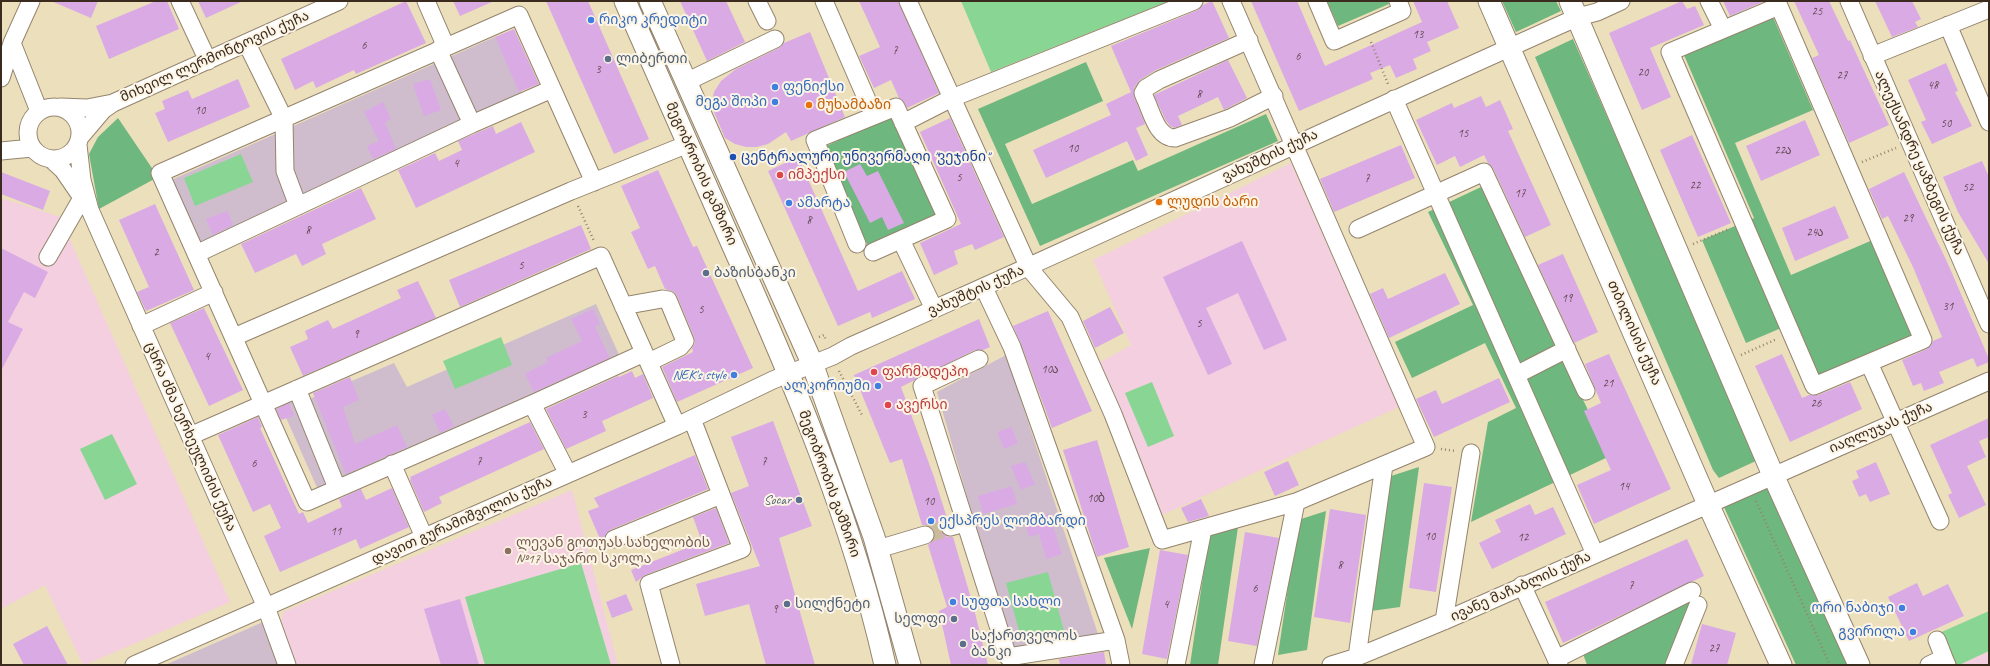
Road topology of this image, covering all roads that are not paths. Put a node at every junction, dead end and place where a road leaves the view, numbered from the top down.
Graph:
1 (31, 1) edge
2 (180, 1) edge
3 (339, 1) edge
4 (426, 1) edge
5 (625, 1) edge
6 (650, 1) edge
7 (757, 1) edge
8 (824, 1) edge
9 (908, 1) edge
10 (1194, 1) edge
11 (1231, 1) edge
12 (1317, 1) edge
13 (1398, 1) edge
14 (1489, 1) edge
15 (1621, 1) edge
16 (1710, 1) edge
17 (1849, 1) edge
18 (1574, 9) edge
19 (1989, 9) edge
20 (767, 21) dead end
21 (1948, 25) junction
22 (1723, 30) junction
23 (776, 39) dead end
24 (6, 40) edge
25 (1248, 40) junction
26 (247, 44) junction
27 (1510, 47) junction
28 (442, 48) junction
29 (1872, 56) junction
30 (208, 61) junction
31 (1, 78) edge
32 (686, 82) junction
33 (552, 89) junction
34 (1274, 96) junction
35 (952, 98) junction
36 (1394, 99) junction
37 (113, 103) junction
38 (59, 106) junction
39 (39, 110) junction
40 (874, 116) junction
41 (284, 119) junction
42 (1989, 122) edge
43 (903, 123) junction
44 (472, 124) junction
45 (79, 140) junction
46 (688, 144) junction
47 (1294, 144) junction
48 (32, 148) junction
49 (1, 151) edge
50 (51, 159) junction
51 (594, 182) junction
52 (1436, 194) junction
53 (86, 204) junction
54 (298, 206) junction
55 (1358, 230) dead end
56 (900, 240) junction
57 (857, 244) dead end
58 (873, 252) dead end
59 (196, 254) junction
60 (48, 257) dead end
61 (1029, 268) junction
62 (984, 288) junction
63 (214, 292) junction
64 (623, 306) junction
65 (934, 309) junction
66 (1989, 324) edge
67 (141, 326) junction
68 (234, 337) junction
69 (1567, 349) junction
70 (646, 357) junction
71 (979, 359) dead end
72 (812, 363) junction
73 (1869, 363) junction
74 (789, 373) junction
75 (1516, 375) junction
76 (1989, 381) edge
77 (297, 389) junction
78 (1586, 392) dead end
79 (263, 404) junction
80 (532, 404) junction
81 (1895, 422) junction
82 (685, 423) junction
83 (190, 436) junction
84 (1471, 453) road end
85 (392, 464) junction
86 (1384, 465) junction
87 (568, 474) junction
88 (1773, 475) junction
89 (1750, 486) joint
90 (337, 488) junction
91 (721, 495) junction
92 (1296, 502) junction
93 (1708, 504) junction
94 (1940, 521) dead end
95 (1203, 529) junction
96 (925, 535) tunnel mouth
97 (424, 537) junction
98 (614, 539) dead end
99 (878, 549) junction
100 (1594, 554) junction
101 (1522, 585) junction
102 (266, 607) junction
103 (1444, 621) junction
104 (1116, 640) junction
105 (1937, 640) dead end
106 (1357, 657) junction
107 (1557, 662) edge
108 (1940, 663) edge
109 (134, 665) edge
110 (287, 665) edge
111 (671, 665) edge
112 (885, 665) edge
113 (910, 665) edge
114 (1121, 665) edge
115 (1176, 665) edge
116 (1263, 665) edge
117 (1331, 665) edge
118 (1674, 665) edge
119 (1781, 665) edge
120 (1859, 665) edge

1 - 24 street
2 - 30 street
3 - 26 street, მიხეილ ლერმონტოვის ქუჩა
4 - 28 street
5 - 46 main road, მეგობრობის გამზირი
6 - 32 main road, მეგობრობის გამზირი
7 - 20 street
8 - 40 street
9 - 35 street
10 - 35 street
11 - 25 street
12 - 13 street
14 - 27 main road, თბილისის ქუჩა
15 - 18 street, ვახუშტის ქუჩა
16 - 22 street
17 - 29 street, ალექსანდრე ყაზბეგის ქუჩა
18 - 27 street, ვახუშტის ქუჩა
18 - 88 main road
19 - 21 street
21 - 29 street
21 - 42 street
22 - 73 street
22 - 73 street
23 - 32 street
24 - 31 street
24 - 39 street
25 - 34 street
25 - 34 street
26 - 30 street, მიხეილ ლერმონტოვის ქუჩა
26 - 41 street
27 - 36 street, ვახუშტის ქუჩა
27 - 93 main road, თბილისის ქუჩა
28 - 33 street
28 - 41 street
28 - 44 street
29 - 66 street, ალექსანდრე ყაზბეგის ქუჩა
30 - 37 street, მიხეილ ლერმონტოვის ქუჩა
32 - 72 main road, მეგობრობის გამზირი
33 - 44 street
33 - 51 street
34 - 47 street
35 - 43 street
35 - 61 street
36 - 47 street, ვახუშტის ქუჩა
36 - 52 street
37 - 38 street, მიხეილ ლერმონტოვის ქუჩა
37 - 45 street, მიხეილ ლერმონტოვის ქუჩა
38 - 39 street
38 - 45 street
39 - 48 street
40 - 43 street
40 - 57 street
41 - 54 street
41 - 59 street
43 - 56 street
44 - 54 street
45 - 50 street
45 - 53 street, ცხრა ძმა ხერხეულიძის ქუჩა
46 - 51 street
46 - 74 main road, მეგობრობის გამზირი
47 - 61 street, ვახუშტის ქუჩა
47 - 86 street
48 - 49 street
48 - 50 street
50 - 53 street, ცხრა ძმა ხერხეულიძის ქუჩა
51 - 68 street
52 - 55 street
52 - 69 street
52 - 75 street
53 - 60 street
53 - 67 street, ცხრა ძმა ხერხეულიძის ქუჩა
54 - 59 street
56 - 58 street
56 - 65 street
59 - 63 street
61 - 62 street, ვახუშტის ქუჩა
61 - 95 street
62 - 65 street, ვახუშტის ქუჩა
62 - 104 street
63 - 67 street
63 - 68 street
64 - 70 street
64 - 70 street
64 - 77 street
65 - 72 street, ვახუშტის ქუჩა
67 - 83 street, ცხრა ძმა ხერხეულიძის ქუჩა
68 - 79 street
69 - 75 street
69 - 78 street
70 - 80 street
70 - 82 street
71 - 104 street
72 - 74 street, ვახუშტის ქუჩა
72 - 99 main road, მეგობრობის გამზირი
73 - 81 street
74 - 82 street, დავით გურამიშვილის ქუჩა
74 - 112 main road, მეგობრობის გამზირი
75 - 100 street
76 - 81 street, იაღლუჯას ქუჩა
77 - 79 street
77 - 90 street
79 - 83 street
79 - 90 street
80 - 85 street
80 - 87 street
81 - 88 street, იაღლუჯას ქუჩა
81 - 94 street
82 - 87 street, დავით გურამიშვილის ქუჩა
82 - 91 street
83 - 102 street, ცხრა ძმა ხერხეულიძის ქუჩა
84 - 103 street
85 - 90 street
85 - 97 street
86 - 92 street
86 - 106 street
87 - 97 street, დავით გურამიშვილის ქუჩა
88 - 89 street, იაღლუჯას ქუჩა
88 - 120 main road
89 - 93 street, ივანე მაჩაბლის ქუჩა
91 - 98 street
91 - 111 street
92 - 95 street
92 - 116 street
93 - 100 street, ივანე მაჩაბლის ქუჩა
93 - 119 main road, თბილისის ქუჩა
95 - 115 street
96 - 99 street
97 - 102 street, დავით გურამიშვილის ქუჩა
99 - 113 main road, მეგობრობის გამზირი
100 - 101 street, ივანე მაჩაბლის ქუჩა
101 - 103 street, ივანე მაჩაბლის ქუჩა
101 - 107 street
102 - 109 street, დავით გურამიშვილის ქუჩა
102 - 110 street, ცხრა ძმა ხერხეულიძის ქუჩა
103 - 106 street, ივანე მაჩაბლის ქუჩა
104 - 114 street
105 - 108 street
106 - 117 street, ივანე მაჩაბლის ქუჩა
107 - 118 street

